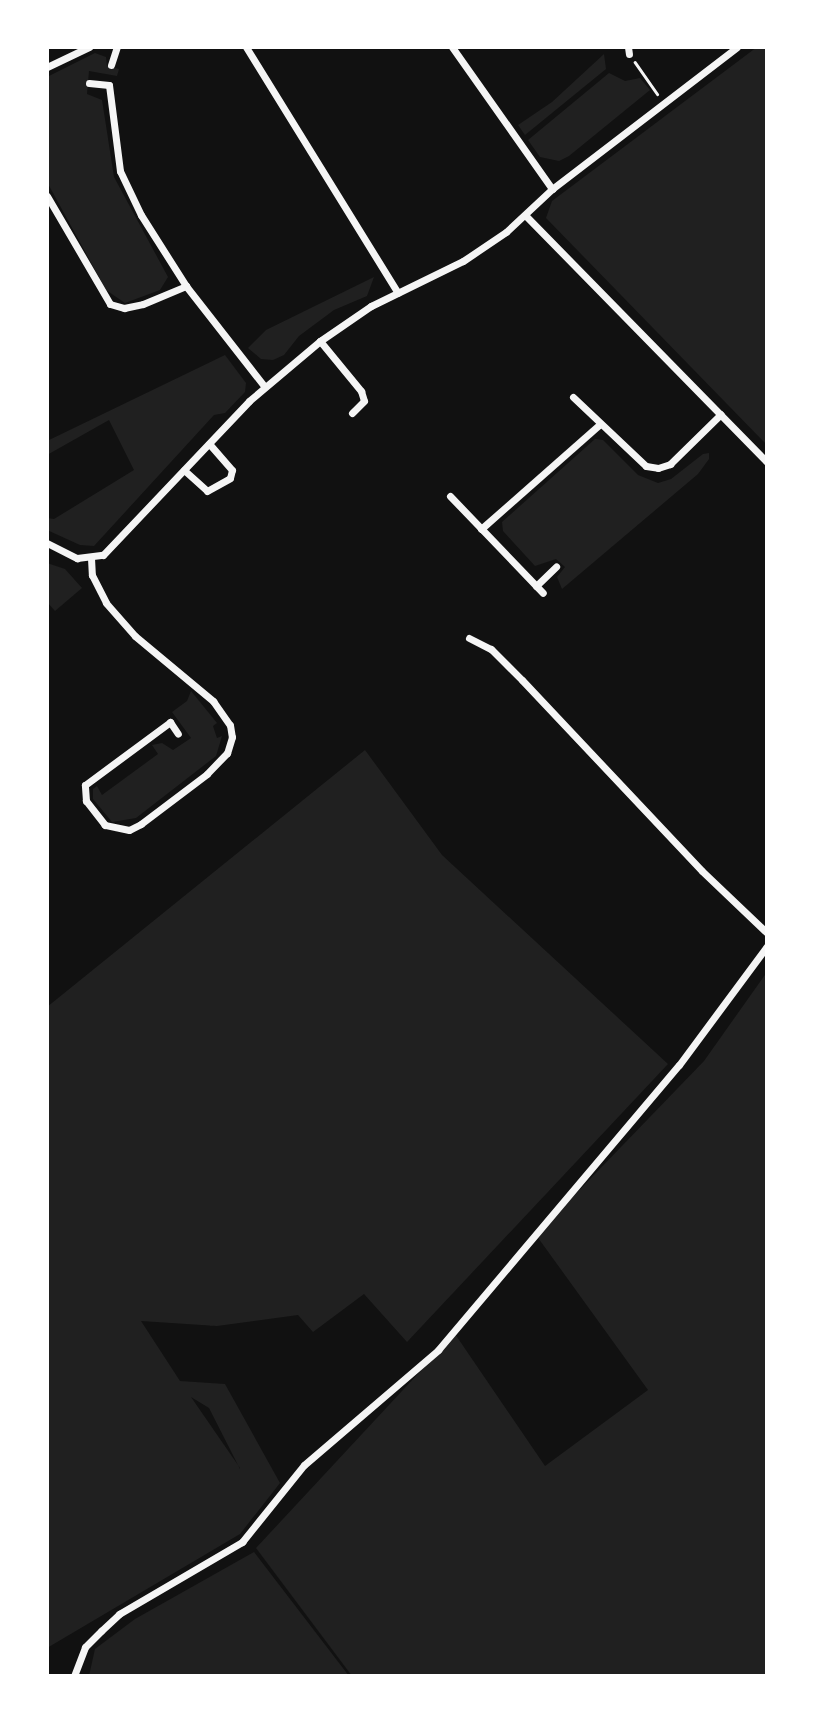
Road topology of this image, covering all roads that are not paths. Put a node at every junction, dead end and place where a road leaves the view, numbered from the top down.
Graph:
1 (89, 47) edge
2 (117, 47) edge
3 (246, 47) edge
4 (452, 47) edge
5 (737, 47) edge
6 (111, 65) dead end
7 (47, 67) edge
8 (89, 83) dead end
9 (552, 189) junction
10 (47, 196) edge
11 (526, 216) junction
12 (186, 286) junction
13 (398, 293) junction
14 (320, 341) junction
15 (265, 387) junction
16 (574, 401) dead end
17 (352, 412) dead end
18 (721, 414) junction
19 (599, 425) junction
20 (209, 444) junction
21 (767, 462) edge
22 (184, 470) junction
23 (450, 496) dead end
24 (481, 528) junction
25 (47, 543) edge
26 (91, 558) junction
27 (556, 567) dead end
28 (536, 586) junction
29 (543, 593) dead end
30 (469, 638) dead end
31 (178, 734) dead end
32 (767, 933) edge
33 (767, 946) edge
34 (74, 1676) edge

1 - 7 street
2 - 6 street
3 - 13 street
4 - 9 street
5 - 9 street
8 - 12 street
9 - 11 street
10 - 12 street
11 - 13 street
11 - 18 street
12 - 15 street
13 - 14 street
14 - 15 street
14 - 17 street
15 - 20 street
16 - 19 street
18 - 19 street
18 - 21 street
19 - 24 street
20 - 22 street
20 - 22 street
22 - 26 street
23 - 24 street
24 - 28 street
25 - 26 street
26 - 31 street
27 - 28 street
28 - 29 street
30 - 32 street
33 - 34 street

